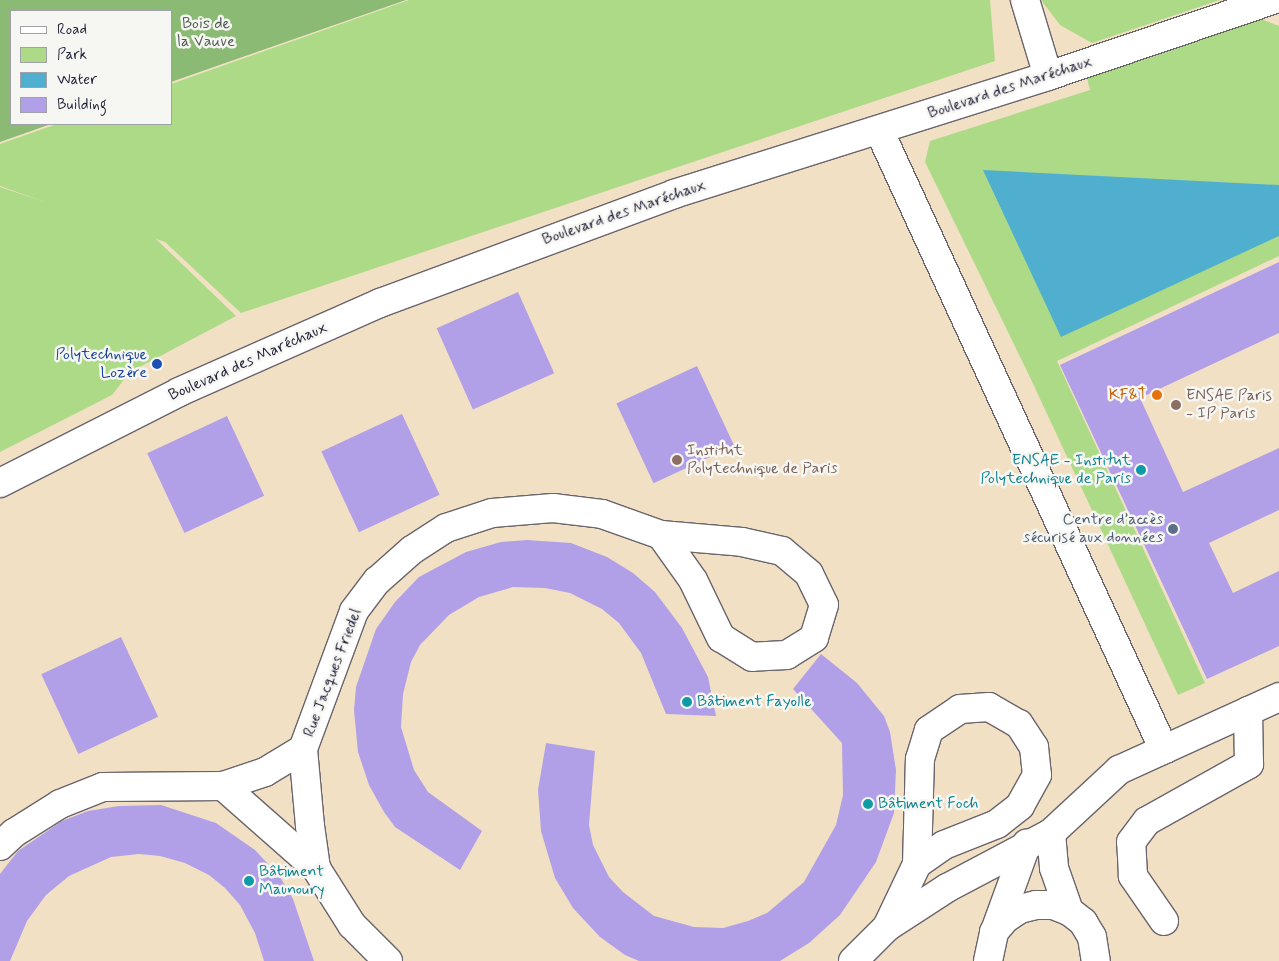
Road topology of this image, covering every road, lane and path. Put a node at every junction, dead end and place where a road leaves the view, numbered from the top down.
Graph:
1 (1025, 0) edge
2 (1272, 0) edge
3 (1048, 76) junction
4 (879, 130) junction
5 (0, 483) edge
6 (661, 535) junction
7 (1279, 697) edge
8 (1248, 711) junction
9 (303, 749) junction
10 (1164, 750) junction
11 (223, 786) junction
12 (1039, 838) junction
13 (0, 846) edge
14 (916, 864) junction
15 (316, 868) junction
16 (1069, 911) junction
17 (1164, 922) dead end
18 (887, 927) junction
19 (994, 932) junction
20 (388, 961) edge
21 (853, 961) edge
22 (988, 961) edge
23 (1096, 961) edge

1 - 3 street
2 - 3 street, Boulevard des Maréchaux
3 - 4 street, Boulevard des Maréchaux
4 - 5 street, Boulevard des Maréchaux
4 - 10 street
6 - 6 street, Rue Jacques Friedel
6 - 9 street, Rue Jacques Friedel
7 - 8 street
8 - 10 street
8 - 17 street
9 - 11 street, Rue Jacques Friedel
9 - 15 street, Rue Jacques Friedel
10 - 12 street
11 - 13 street, Rue Jacques Friedel
11 - 15 street
12 - 16 street
12 - 18 street
12 - 19 street
14 - 14 street
14 - 18 street
15 - 20 street, Rue Jacques Friedel
16 - 19 street
16 - 23 street
18 - 21 street
19 - 22 street

